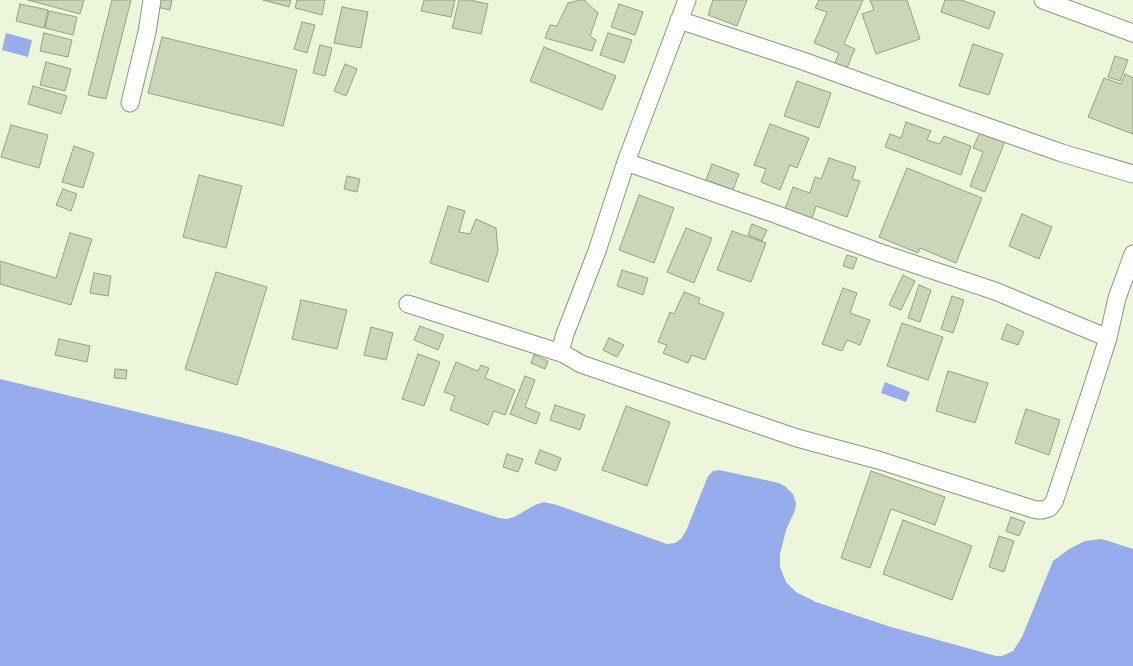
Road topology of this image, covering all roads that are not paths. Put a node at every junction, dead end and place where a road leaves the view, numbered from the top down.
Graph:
1 (152, 0) edge
2 (687, 0) edge
3 (1044, 0) edge
4 (679, 20) junction
5 (1133, 33) edge
6 (130, 103) dead end
7 (626, 162) junction
8 (1133, 174) edge
9 (1133, 254) edge
10 (408, 304) dead end
11 (1108, 338) junction
12 (564, 354) junction

1 - 6 street
2 - 4 street
3 - 5 street
4 - 7 street
4 - 8 street
7 - 11 street
7 - 12 street
9 - 11 street
10 - 12 street
11 - 12 street

